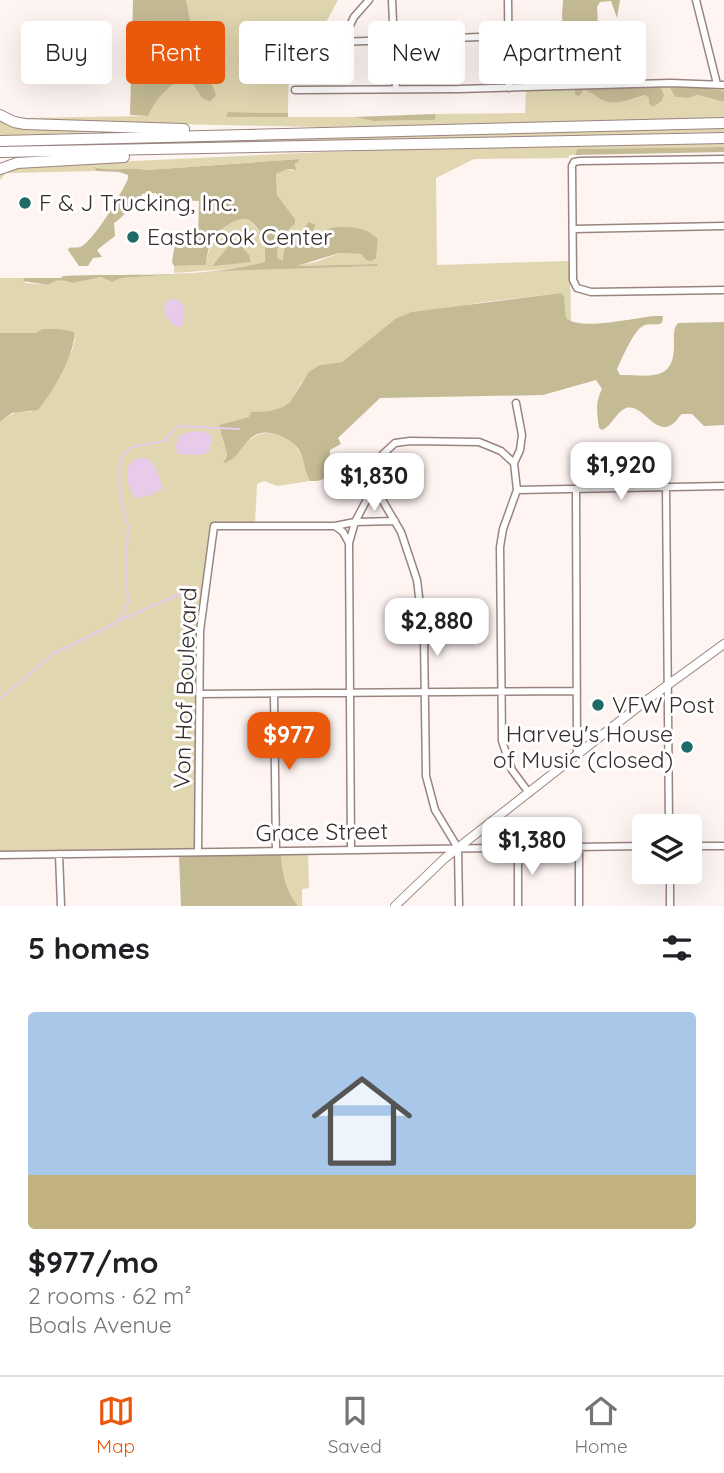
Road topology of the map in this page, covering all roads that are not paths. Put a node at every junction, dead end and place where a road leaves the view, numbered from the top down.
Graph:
1 (369, 0) edge
2 (393, 0) edge
3 (509, 0) edge
4 (696, 0) edge
5 (393, 21) edge
6 (509, 21) edge
7 (368, 41) edge
8 (396, 84) edge
9 (509, 84) edge
10 (720, 84) edge
11 (509, 88) junction
12 (396, 89) junction
13 (295, 90) dead end
14 (0, 115) edge
15 (724, 122) edge
16 (307, 132) junction
17 (724, 138) edge
18 (0, 141) edge
19 (291, 148) junction
20 (0, 152) edge
21 (724, 159) edge
22 (0, 169) edge
23 (724, 226) edge
24 (573, 229) junction
25 (724, 290) edge
26 (516, 403) dead end
27 (514, 463) junction
28 (374, 486) junction
29 (724, 486) edge
30 (666, 487) junction
31 (576, 489) junction
32 (517, 490) junction
33 (395, 521) junction
34 (355, 522) junction
35 (335, 526) junction
36 (349, 543) junction
37 (724, 643) edge
38 (668, 684) junction
39 (577, 691) junction
40 (500, 692) junction
41 (349, 693) junction
42 (424, 693) junction
43 (199, 694) junction
44 (274, 694) junction
45 (577, 754) junction
46 (528, 793) junction
47 (669, 814) edge
48 (632, 846) edge
49 (702, 846) edge
50 (724, 846) edge
51 (518, 847) junction
52 (579, 847) junction
53 (458, 848) junction
54 (351, 849) junction
55 (276, 851) junction
56 (198, 852) junction
57 (59, 855) junction
58 (0, 856) edge
59 (670, 884) edge
60 (61, 906) edge
61 (395, 906) edge
62 (459, 906) edge
63 (518, 906) edge
64 (579, 906) edge
65 (670, 906) edge

1 - 7 street
2 - 5 street
3 - 6 street
4 - 10 street
8 - 12 street
9 - 11 street
10 - 11 street
11 - 12 street
12 - 13 street
14 - 16 highway
15 - 16 highway
16 - 18 highway
17 - 19 highway
19 - 20 highway
19 - 22 highway
21 - 24 street
23 - 24 street
24 - 25 street
26 - 27 street
27 - 28 street
27 - 32 street
28 - 33 street
28 - 34 street
29 - 30 street
30 - 31 street
30 - 38 street
31 - 32 street
31 - 39 street
32 - 40 street
33 - 34 street
33 - 42 street
34 - 35 street
34 - 36 street
35 - 36 street
35 - 43 street, Von Hof Boulevard
36 - 41 street
37 - 38 main road
38 - 45 main road
38 - 47 street
39 - 40 street
39 - 45 street
40 - 42 street
40 - 46 street
41 - 42 street
41 - 44 street
41 - 54 street
42 - 53 street
43 - 44 street
43 - 56 street, Von Hof Boulevard
44 - 55 street
45 - 46 main road
46 - 53 main road
48 - 52 street, Grace Street
49 - 50 street
51 - 52 street, Grace Street
51 - 53 street, Grace Street
51 - 63 street
52 - 64 street
53 - 54 street, Grace Street
53 - 61 main road
53 - 62 street
54 - 55 street, Grace Street
55 - 56 street, Grace Street
56 - 57 street, Grace Street
57 - 58 street, Grace Street
57 - 60 street
59 - 65 street

